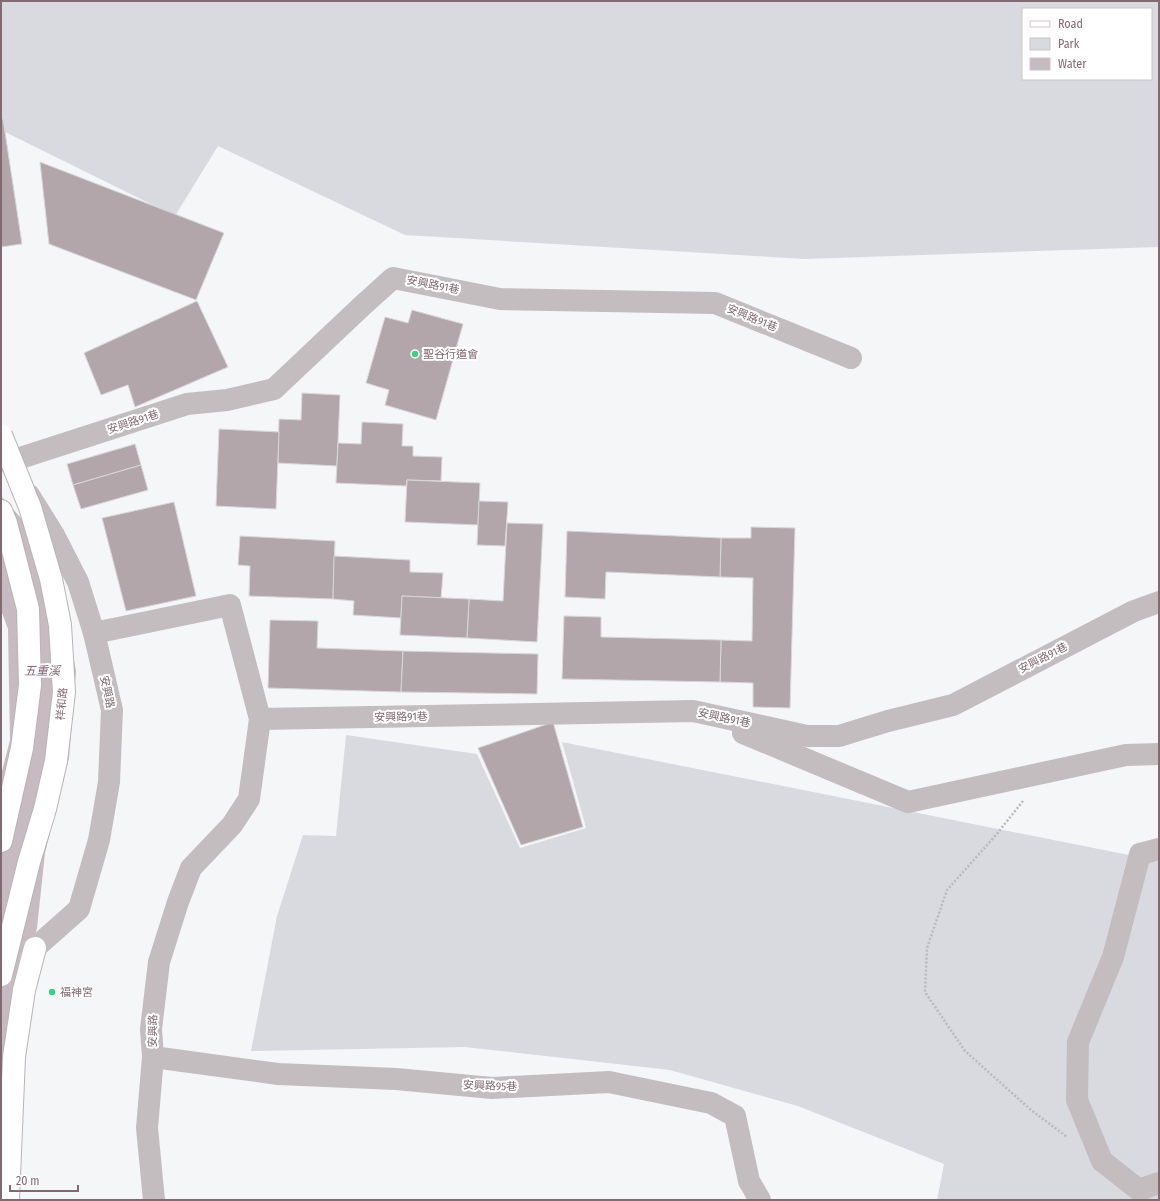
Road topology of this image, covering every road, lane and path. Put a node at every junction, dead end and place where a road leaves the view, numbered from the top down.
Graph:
1 (851, 358) dead end
2 (1, 434) edge
3 (5, 457) edge
4 (1, 511) edge
5 (1159, 602) edge
6 (94, 633) junction
7 (693, 711) junction
8 (260, 719) junction
9 (1159, 754) edge
10 (1045, 773) junction
11 (1, 841) edge
12 (1159, 849) edge
13 (31, 951) junction
14 (1, 958) edge
15 (1, 975) edge
16 (153, 1057) junction
17 (1069, 1138) dead end
18 (1159, 1183) edge
19 (8, 1200) edge
20 (154, 1200) edge
21 (760, 1200) edge

1 - 3 street, 安興路91巷
2 - 15 main road, 祥和路, bridge
3 - 6 street, 安興路
4 - 11 main road
5 - 7 street, 安興路91巷
6 - 8 street
6 - 13 street, 安興路
7 - 8 street, 安興路91巷
7 - 10 street
8 - 16 street, 安興路
9 - 10 street
10 - 17 path
12 - 18 street
13 - 14 street
13 - 19 main road
16 - 20 street, 安興路
16 - 21 street, 安興路95巷

